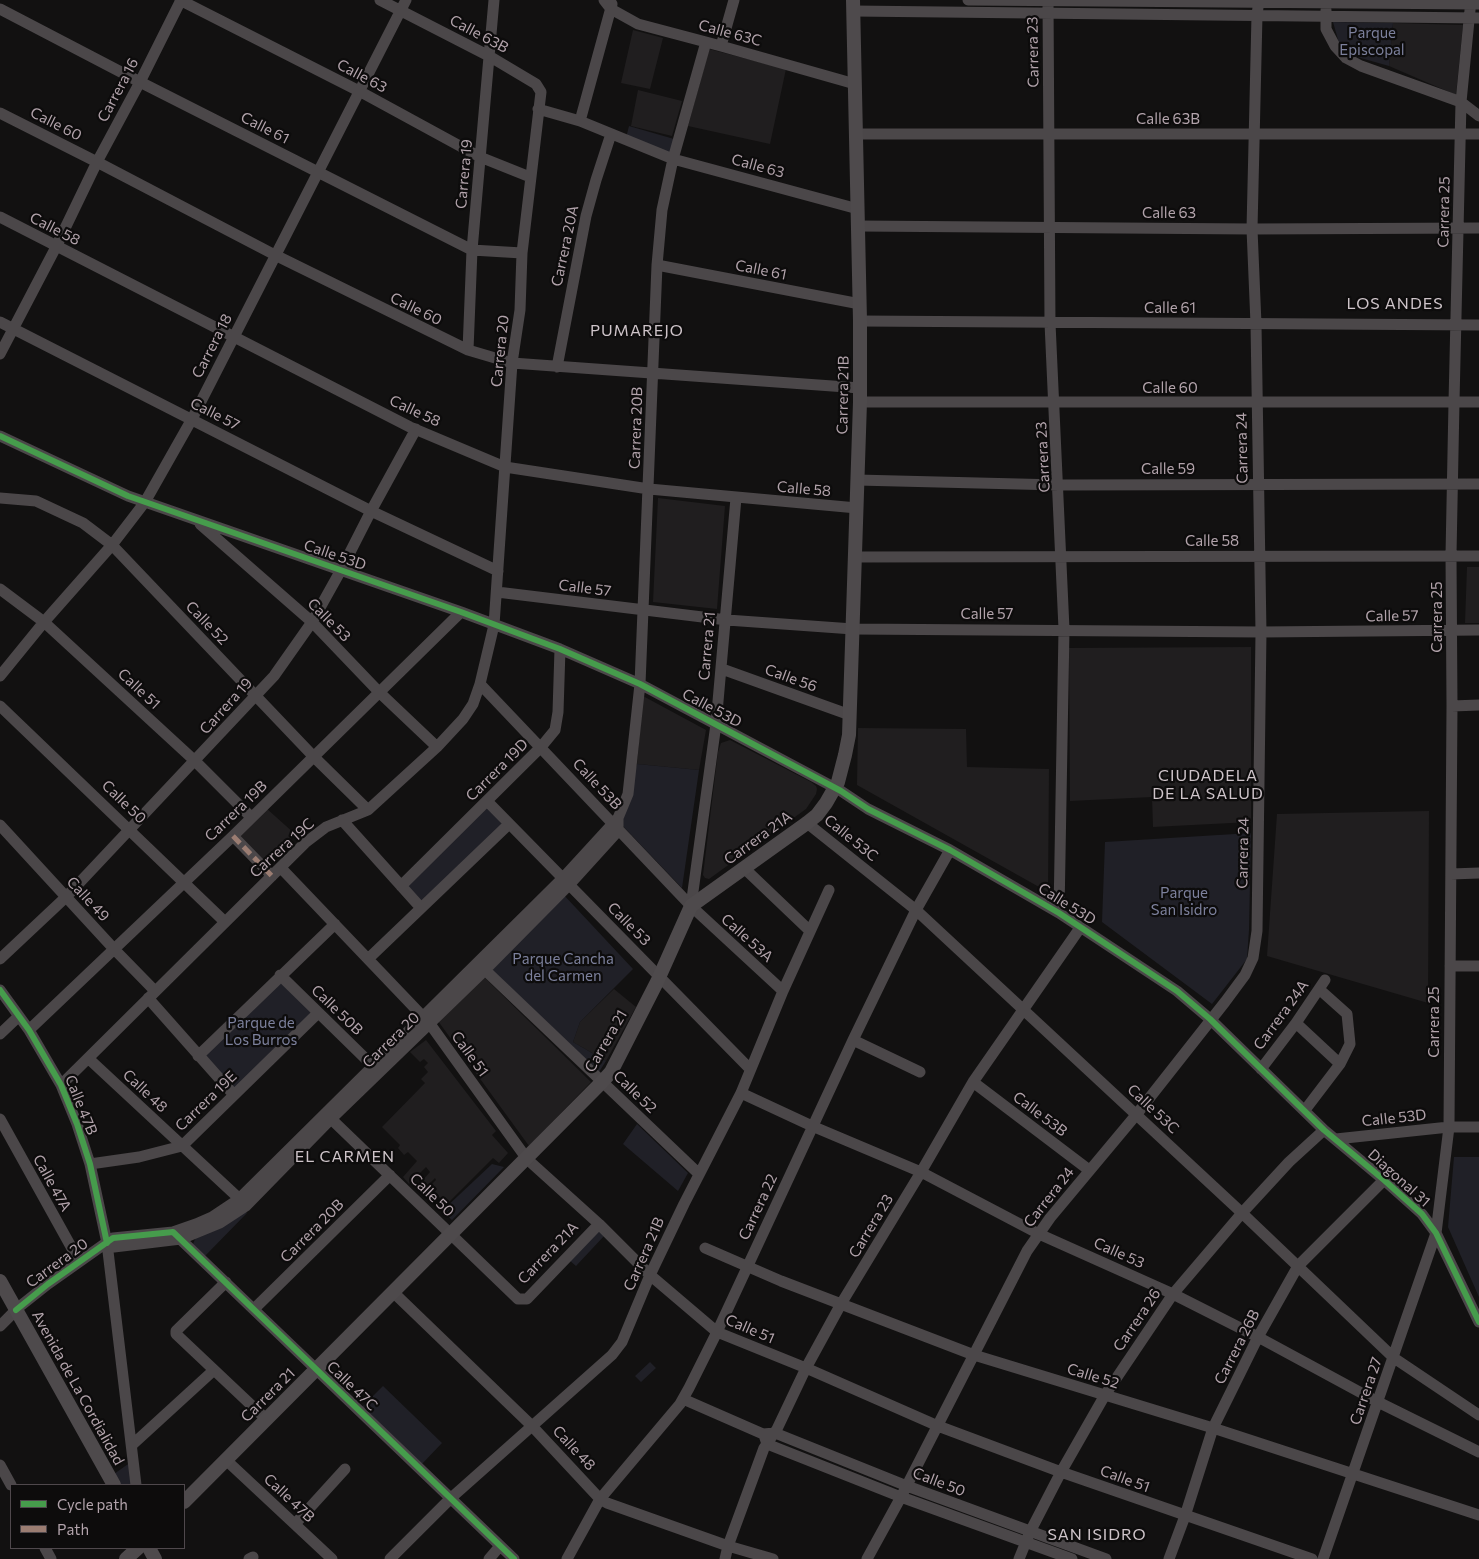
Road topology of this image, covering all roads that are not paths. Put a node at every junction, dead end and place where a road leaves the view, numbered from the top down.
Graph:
1 (180, 0) edge
2 (380, 0) edge
3 (494, 0) edge
4 (734, 0) edge
5 (907, 0) edge
6 (968, 0) edge
7 (981, 0) edge
8 (1048, 0) edge
9 (1119, 1) edge
10 (1185, 1) edge
11 (1259, 1) edge
12 (1326, 2) edge
13 (1397, 2) edge
14 (610, 3) edge
15 (1474, 3) edge
16 (403, 5) edge
17 (853, 6) edge
18 (0, 10) edge
19 (904, 12) junction
20 (979, 12) junction
21 (1047, 13) junction
22 (1119, 14) junction
23 (1184, 15) junction
24 (1257, 15) junction
25 (1326, 16) junction
26 (1396, 17) junction
27 (1474, 18) edge
28 (706, 42) junction
29 (721, 46) junction
30 (489, 56) junction
31 (140, 82) junction
32 (536, 84) joint
33 (855, 84) junction
34 (359, 91) junction
35 (1461, 102) junction
36 (538, 109) junction
37 (0, 113) edge
38 (1479, 116) edge
39 (580, 121) junction
40 (611, 134) junction
41 (856, 134) junction
42 (1050, 134) junction
43 (1254, 134) junction
44 (1479, 134) edge
45 (1461, 135) junction
46 (480, 157) junction
47 (673, 159) junction
48 (97, 162) junction
49 (318, 172) junction
50 (530, 177) junction
51 (858, 209) junction
52 (0, 217) edge
53 (858, 226) junction
54 (1049, 227) junction
55 (1459, 228) junction
56 (1479, 228) edge
57 (1252, 229) junction
58 (56, 247) junction
59 (472, 250) junction
60 (522, 253) junction
61 (275, 255) junction
62 (658, 266) junction
63 (860, 304) junction
64 (860, 321) junction
65 (0, 322) edge
66 (1050, 323) junction
67 (1256, 324) junction
68 (1457, 325) junction
69 (1479, 325) edge
70 (14, 328) junction
71 (234, 337) junction
72 (468, 350) junction
73 (0, 354) edge
74 (512, 363) junction
75 (557, 367) junction
76 (653, 372) junction
77 (860, 395) junction
78 (1454, 402) junction
79 (1479, 402) edge
80 (1055, 403) junction
81 (1257, 403) junction
82 (192, 419) junction
83 (416, 429) junction
84 (0, 436) edge
85 (505, 467) junction
86 (858, 480) junction
87 (1059, 484) junction
88 (1258, 484) junction
89 (1453, 484) junction
90 (1479, 484) edge
91 (649, 489) junction
92 (0, 498) edge
93 (736, 498) junction
94 (145, 502) junction
95 (856, 508) junction
96 (371, 510) junction
97 (195, 519) junction
98 (112, 545) junction
99 (1451, 555) junction
100 (1260, 556) junction
101 (1479, 556) edge
102 (855, 557) junction
103 (1062, 557) junction
104 (341, 570) junction
105 (498, 571) junction
106 (0, 589) edge
107 (497, 592) junction
108 (644, 610) junction
109 (461, 612) junction
110 (726, 620) junction
111 (44, 622) junction
112 (312, 622) junction
113 (494, 625) junction
114 (852, 629) junction
115 (1064, 629) junction
116 (1451, 630) junction
117 (1479, 630) edge
118 (1261, 632) junction
119 (560, 649) junction
120 (722, 669) junction
121 (0, 676) edge
122 (480, 684) junction
123 (640, 684) junction
124 (379, 692) junction
125 (255, 695) junction
126 (1479, 705) edge
127 (0, 706) edge
128 (1452, 706) junction
129 (850, 715) junction
130 (716, 724) junction
131 (437, 747) junction
132 (542, 747) junction
133 (314, 757) junction
134 (195, 761) junction
135 (835, 788) junction
136 (487, 801) junction
137 (368, 810) junction
138 (252, 817) junction
139 (342, 820) junction
140 (807, 823) junction
141 (509, 824) junction
142 (616, 824) junction
143 (0, 825) edge
144 (130, 829) junction
145 (232, 836) junction
146 (950, 850) junction
147 (281, 868) junction
148 (744, 868) junction
149 (1479, 873) edge
150 (1451, 874) junction
151 (272, 876) junction
152 (566, 882) junction
153 (184, 883) junction
154 (401, 886) junction
155 (829, 890) dead end
156 (66, 898) junction
157 (691, 906) junction
158 (421, 908) junction
159 (916, 910) junction
160 (1059, 913) junction
161 (225, 922) junction
162 (335, 924) junction
163 (1080, 928) junction
164 (810, 931) junction
165 (114, 949) junction
166 (0, 959) edge
167 (368, 959) junction
168 (1450, 966) junction
169 (1479, 966) edge
170 (484, 970) junction
171 (280, 975) junction
172 (660, 977) junction
173 (0, 990) edge
174 (783, 991) junction
175 (151, 995) junction
176 (1022, 1010) junction
177 (318, 1013) junction
178 (20, 1016) junction
179 (1210, 1019) junction
180 (427, 1020) junction
181 (1296, 1023) junction
182 (29, 1030) junction
183 (0, 1034) edge
184 (853, 1040) junction
185 (198, 1056) junction
186 (89, 1059) junction
187 (1340, 1064) junction
188 (373, 1066) junction
189 (750, 1068) junction
190 (1261, 1069) junction
191 (920, 1072) dead end
192 (602, 1082) junction
193 (973, 1082) junction
194 (61, 1085) junction
195 (741, 1093) junction
196 (234, 1095) junction
197 (1304, 1110) junction
198 (1136, 1115) junction
199 (328, 1116) junction
200 (0, 1119) edge
201 (812, 1126) junction
202 (1449, 1127) junction
203 (1479, 1127) edge
204 (1324, 1130) junction
205 (1336, 1139) junction
206 (182, 1146) junction
207 (526, 1159) junction
208 (90, 1164) junction
209 (1089, 1170) junction
210 (921, 1172) junction
211 (699, 1174) junction
212 (390, 1175) junction
213 (1384, 1180) junction
214 (243, 1203) junction
215 (1242, 1213) junction
216 (599, 1224) junction
217 (1436, 1233) junction
218 (451, 1234) junction
219 (1039, 1234) junction
220 (177, 1235) junction
221 (107, 1243) junction
222 (705, 1248) dead end
223 (79, 1261) junction
224 (1298, 1266) junction
225 (747, 1267) junction
226 (650, 1275) junction
227 (0, 1281) edge
228 (226, 1282) junction
229 (393, 1292) junction
230 (1173, 1294) junction
231 (0, 1298) edge
232 (518, 1299) joint
233 (841, 1304) junction
234 (254, 1309) junction
235 (9, 1318) edge
236 (1479, 1322) edge
237 (717, 1332) junction
238 (1258, 1337) junction
239 (974, 1356) junction
240 (1394, 1358) junction
241 (806, 1368) junction
242 (317, 1369) junction
243 (214, 1370) junction
244 (1105, 1395) junction
245 (683, 1399) junction
246 (1378, 1402) junction
247 (1479, 1415) edge
248 (266, 1419) junction
249 (532, 1426) junction
250 (938, 1426) junction
251 (1213, 1428) junction
252 (775, 1433) junction
253 (765, 1439) junction
254 (132, 1445) junction
255 (1479, 1452) edge
256 (226, 1460) junction
257 (0, 1465) edge
258 (345, 1469) dead end
259 (1061, 1472) junction
260 (1353, 1474) junction
261 (10, 1484) edge
262 (102, 1484) edge
263 (113, 1484) edge
264 (136, 1484) edge
265 (907, 1486) junction
266 (901, 1497) junction
267 (451, 1498) junction
268 (600, 1499) junction
269 (185, 1501) edge
270 (1479, 1515) edge
271 (1185, 1516) junction
272 (295, 1524) junction
273 (1028, 1537) junction
274 (500, 1546) junction
275 (728, 1546) junction
276 (137, 1549) edge
277 (126, 1559) edge
278 (332, 1559) edge
279 (390, 1559) edge
280 (489, 1559) edge
281 (514, 1559) edge
282 (567, 1559) edge
283 (725, 1559) edge
284 (773, 1559) edge
285 (867, 1559) edge
286 (1019, 1559) edge
287 (1072, 1559) edge
288 (1106, 1559) edge
289 (1169, 1559) edge
290 (1312, 1559) edge
291 (1323, 1559) edge

1 - 31 street, Carrera 16
1 - 34 street, Calle 63
2 - 16 street, Calle 63B
3 - 30 street, Carrera 19
4 - 29 street
5 - 19 street
6 - 7 street
7 - 8 street
7 - 20 street
8 - 9 street
8 - 21 street, Carrera 23
9 - 10 street
9 - 22 street
10 - 11 street
10 - 23 street
11 - 12 street
11 - 24 street, Carrera 24
12 - 13 street
12 - 25 street
13 - 15 street
13 - 26 street
14 - 28 street, Calle 63C
14 - 39 street
15 - 27 street, Carrera 25
16 - 30 street, Calle 63B
16 - 34 street, Carrera 18
17 - 19 street
17 - 33 main road, Carrera 21B
18 - 31 street, Calle 61
19 - 20 street
20 - 21 street
21 - 22 street
21 - 42 street, Carrera 23
22 - 23 street
23 - 24 street
24 - 25 street
24 - 43 street, Carrera 24
25 - 26 street
25 - 35 street
26 - 27 street
27 - 35 street, Carrera 25
28 - 29 street, Calle 63C
28 - 47 street, Carrera 20B
29 - 33 street, Calle 63C
30 - 32 street, Calle 63B
30 - 46 street, Carrera 19
31 - 48 street, Carrera 16
31 - 49 street, Calle 61
32 - 36 street, Carrera 20
33 - 41 main road, Carrera 21B
34 - 46 street, Calle 63
34 - 49 street, Carrera 18
35 - 38 street
35 - 45 street, Carrera 25
36 - 39 street, Calle 63
36 - 50 street, Carrera 20
37 - 48 street, Calle 60
39 - 40 street, Calle 63
40 - 47 street, Calle 63
40 - 75 street, Carrera 20A
41 - 42 street, Calle 63B
41 - 51 main road, Carrera 21B
42 - 43 street, Calle 63B
42 - 54 street, Carrera 23
43 - 45 street, Calle 63B
43 - 57 street, Carrera 24
44 - 45 street, Calle 63B
45 - 55 street, Carrera 25
46 - 50 street, Calle 63
46 - 59 street, Carrera 19
47 - 51 street, Calle 63
47 - 62 street, Carrera 20B
48 - 58 street, Carrera 16
48 - 61 street, Calle 60
49 - 59 street, Calle 61
49 - 61 street, Carrera 18
50 - 60 street, Carrera 20
51 - 53 main road, Carrera 21B
52 - 58 street, Calle 58
53 - 54 street, Calle 63
53 - 63 main road, Carrera 21B
54 - 57 street, Calle 63
54 - 66 street, Carrera 23
55 - 56 street, Calle 63
55 - 57 street, Calle 63
55 - 68 street, Carrera 25
57 - 67 street, Carrera 24
58 - 70 street, Carrera 16
58 - 71 street, Calle 58
59 - 60 street, Calle 61
59 - 72 street, Carrera 19
60 - 74 street, Carrera 20
61 - 71 street, Carrera 18
61 - 72 street, Calle 60
62 - 63 street, Calle 61
62 - 76 street, Carrera 20B
63 - 64 main road, Carrera 21B
64 - 66 street, Calle 61
64 - 77 main road, Carrera 21B
65 - 70 street, Calle 57
66 - 67 street, Calle 61
66 - 80 street, Carrera 23
67 - 68 street, Calle 61
67 - 81 street, Carrera 24
68 - 69 street, Calle 61
68 - 78 street, Carrera 25
70 - 73 street, Carrera 16
70 - 82 street, Calle 57
71 - 82 street, Carrera 18
71 - 83 street, Calle 58
72 - 74 street, Calle 60
74 - 75 street, Calle 60
74 - 85 street, Carrera 20
75 - 76 street, Calle 60
76 - 77 street, Calle 60
76 - 91 street, Carrera 20B
77 - 80 street, Calle 60
77 - 86 main road, Carrera 21B
78 - 79 street, Calle 60
78 - 81 street, Calle 60
78 - 89 street, Carrera 25
80 - 81 street, Calle 60
80 - 87 street, Carrera 23
81 - 88 street, Carrera 24
82 - 94 street, Carrera 18
82 - 96 street, Calle 57
83 - 85 street, Calle 58
83 - 96 street, Carrera 19
84 - 94 street, Calle 53D
85 - 91 street, Calle 58
85 - 105 street, Carrera 20
86 - 87 street, Calle 59
86 - 95 main road, Carrera 21B
87 - 88 street, Calle 59
87 - 103 street, Carrera 23
88 - 89 street, Calle 59
88 - 100 street, Carrera 24
89 - 90 street, Calle 59
89 - 99 street, Carrera 25
91 - 93 street, Calle 58
91 - 108 street, Carrera 20B
92 - 98 street, Calle 52
93 - 95 street, Calle 58
93 - 110 street, Carrera 21
94 - 97 street, Calle 53D
94 - 98 street, Carrera 18
95 - 102 main road, Carrera 21B
96 - 104 street, Carrera 19
96 - 105 street, Calle 57
97 - 104 street, Calle 53D
97 - 112 street, Calle 53
98 - 111 street, Carrera 18
98 - 125 street, Calle 52
99 - 100 street, Calle 58
99 - 101 street, Calle 58
99 - 116 street, Carrera 25
100 - 103 street, Calle 58
100 - 118 street, Carrera 24
102 - 103 street, Calle 58
102 - 114 main road, Carrera 21B
103 - 115 street, Carrera 23
104 - 109 street, Calle 53D
104 - 112 street, Carrera 19
105 - 107 street, Carrera 20
106 - 111 street, Calle 51
107 - 108 street, Calle 57
107 - 113 street, Carrera 20
108 - 110 street, Calle 57
108 - 123 street, Carrera 20B
109 - 113 street, Calle 53D
109 - 124 street, Carrera 19B
110 - 114 street, Calle 57
110 - 120 street, Carrera 21
111 - 121 street, Carrera 18
111 - 134 street, Calle 51
112 - 124 street, Calle 53
112 - 125 street, Carrera 19
113 - 119 street, Calle 53D
113 - 122 street, Carrera 19C
114 - 115 street, Calle 57
114 - 129 main road, Carrera 21B
115 - 118 street, Calle 57
115 - 160 street, Carrera 23
116 - 117 street, Calle 57
116 - 118 street, Calle 57
116 - 128 street, Carrera 25
118 - 179 street, Carrera 24
119 - 123 street, Calle 53D
119 - 132 street, Carrera 19D
120 - 129 street, Calle 56
120 - 130 street, Carrera 21
122 - 131 street, Carrera 19C
122 - 132 street, Calle 53B
123 - 130 street, Calle 53D
123 - 142 street, Carrera 20B
124 - 131 street, Calle 53
124 - 133 street, Carrera 19B
125 - 133 street, Calle 52
125 - 134 street, Carrera 19
126 - 128 street
127 - 144 street, Calle 50
128 - 150 street, Carrera 25
129 - 135 main road, Carrera 21B
130 - 135 street, Calle 53D
130 - 157 street, Carrera 21
131 - 137 street, Carrera 19C
132 - 136 street, Carrera 19D
132 - 142 street, Calle 53B
133 - 137 street, Calle 52
133 - 138 street, Carrera 19B
134 - 138 street, Calle 51
134 - 144 street, Carrera 19
135 - 140 main road, Carrera 21A
135 - 146 street, Calle 53D
136 - 141 street, Calle 53
136 - 154 street, Carrera 19D
137 - 139 street, Carrera 19C
138 - 145 street, Carrera 19B
139 - 147 street, Carrera 19C
139 - 154 street
140 - 148 main road, Carrera 21A
140 - 159 street, Calle 53C
141 - 152 street, Calle 53
141 - 158 street
142 - 152 street, Carrera 20
142 - 157 street, Calle 53B
143 - 156 street, Calle 49
144 - 153 street, Calle 50
144 - 156 street, Carrera 19
145 - 151 street
145 - 153 street, Carrera 19B
146 - 159 street, Carrera 22
146 - 160 street, Calle 53D
147 - 151 street, Carrera 19C
147 - 162 street, Calle 51
148 - 157 main road, Carrera 21A
148 - 164 street
149 - 150 street
150 - 168 street, Carrera 25
151 - 161 street, Carrera 19C
152 - 170 street, Carrera 20
152 - 172 street, Calle 53
152 - 180 street, Carrera 20
153 - 161 street, Calle 50
153 - 165 street, Carrera 19B
154 - 158 street
155 - 164 street, Carrera 21B
156 - 165 street, Calle 49
156 - 166 street, Carrera 19
157 - 172 main road, Carrera 21
157 - 174 street, Calle 53A
158 - 167 street
159 - 176 street, Calle 53C
159 - 184 street, Carrera 22
160 - 163 street, Calle 53D
161 - 175 street, Carrera 19C
162 - 167 street, Calle 51
162 - 171 street
163 - 176 street, Carrera 23
163 - 179 street, Calle 53D
164 - 174 street, Carrera 21B
165 - 175 street, Calle 49
165 - 182 street, Carrera 19B
167 - 180 street, Calle 51
168 - 169 street
168 - 202 street, Carrera 25
170 - 180 street, Carrera 20
170 - 192 street, Calle 52
171 - 177 street, Calle 50B
171 - 185 street
172 - 189 street, Calle 53
172 - 192 main road, Carrera 21
173 - 178 street, Calle 47B
174 - 189 street, Carrera 21B
175 - 185 street, Calle 49
175 - 186 street, Carrera 19C
176 - 193 street, Carrera 23
176 - 198 street, Calle 53C
177 - 188 street, Calle 50B
177 - 196 street, Carrera 19E
178 - 182 street, Calle 47B
178 - 183 street
179 - 190 street, Calle 53D
179 - 198 street, Carrera 24
180 - 188 street, Carrera 20
180 - 199 street, Carrera 20
180 - 207 street, Calle 51
181 - 187 street
181 - 187 street, Carrera 24A
181 - 190 street, Carrera 24A
182 - 194 street, Calle 47B
184 - 191 street
184 - 201 street, Carrera 22
185 - 196 street, Calle 49
186 - 194 street, Carrera 19C
186 - 206 street, Calle 48
187 - 197 street
188 - 199 street, Carrera 20
189 - 195 street, Carrera 21B
190 - 197 street, Calle 53D
192 - 207 main road, Carrera 21
192 - 211 street, Calle 52
193 - 209 street, Calle 53B
193 - 210 street, Carrera 23
194 - 208 street, Calle 47B
195 - 201 street, Calle 53
195 - 211 street, Carrera 21B
196 - 206 street, Carrera 19E
197 - 204 street, Calle 53D
198 - 209 street, Carrera 24
198 - 215 street, Calle 53C
199 - 212 street, Calle 50
199 - 214 street, Carrera 20
200 - 223 street, Calle 47A
201 - 210 street, Calle 53
201 - 225 street, Carrera 22
202 - 203 street, Calle 53D
202 - 205 street, Calle 53D
202 - 217 street, Carrera 25
204 - 205 street, Calle 53D
204 - 215 street, Carrera 26
205 - 213 street, Diagonal 31
206 - 208 street, Carrera 19E
206 - 214 street, Calle 48
207 - 216 street, Calle 51
207 - 218 main road, Carrera 21
208 - 221 street, Calle 47B
209 - 219 street, Carrera 24
210 - 219 street, Calle 53
210 - 233 street, Carrera 23
211 - 226 street, Carrera 21B
212 - 218 street, Calle 50
212 - 234 street, Carrera 20B
213 - 217 street, Diagonal 31
213 - 224 street, Carrera 26B
214 - 220 street, Carrera 20
215 - 224 street, Calle 53C
215 - 230 street, Carrera 26
216 - 226 street, Calle 51
216 - 232 street, Carrera 21A
217 - 236 street, Diagonal 31
217 - 240 street, Carrera 27
218 - 229 main road, Carrera 21
218 - 232 street, Calle 50
219 - 230 street, Calle 53
219 - 239 street, Carrera 24
220 - 221 street, Carrera 20
220 - 228 street, Calle 47C
221 - 223 street, Carrera 20
221 - 254 street, Calle 47B
222 - 225 street, Calle 52
223 - 235 street, Carrera 20
224 - 238 street, Carrera 26B
224 - 240 street, Calle 53C
225 - 233 street, Calle 52
225 - 237 street, Carrera 22
226 - 237 street, Calle 51
226 - 249 street, Carrera 21B
227 - 235 main road, Avenida de La Cordialidad
228 - 234 street, Calle 47C
228 - 243 street
229 - 242 main road, Carrera 21
229 - 249 street, Calle 48
230 - 238 street, Calle 53
230 - 244 street, Carrera 26
231 - 235 main road, Avenida de La Cordialidad
233 - 239 street, Calle 52
233 - 241 street, Carrera 23
234 - 242 street, Calle 47C
235 - 262 main road, Avenida de La Cordialidad
235 - 263 main road, Avenida de La Cordialidad
237 - 241 street, Calle 51
237 - 245 street, Carrera 22
238 - 246 street, Calle 53
238 - 251 street, Carrera 26B
239 - 244 street, Calle 52
239 - 250 street, Carrera 24
240 - 246 street, Carrera 27
240 - 247 street, Calle 53C
241 - 250 street, Calle 51
241 - 252 street, Carrera 23
242 - 248 main road, Carrera 21
242 - 267 street, Calle 47C
243 - 248 street
243 - 254 street
244 - 251 street, Calle 52
244 - 259 street, Carrera 26
245 - 253 street, Calle 50
245 - 268 street, Carrera 22
246 - 255 street, Calle 53
246 - 260 street, Carrera 27
248 - 256 main road, Carrera 21
249 - 267 street, Carrera 21B
249 - 268 street, Calle 48
250 - 259 street, Calle 51
250 - 265 street, Carrera 24
251 - 260 street, Calle 52
251 - 271 street, Carrera 26B
252 - 253 street, Calle 50
252 - 265 street, Calle 50
253 - 266 street, Calle 50
253 - 275 street
254 - 264 street, Calle 47B
256 - 269 main road, Carrera 21
256 - 272 street, Calle 47B
257 - 261 street
258 - 272 street
259 - 271 street, Calle 51
259 - 273 street, Carrera 26
260 - 270 street, Calle 52
260 - 291 street, Carrera 27
265 - 266 street, Carrera 24
265 - 273 street, Calle 50
266 - 273 street, Calle 50
266 - 285 street, Carrera 24
267 - 274 street, Calle 47C
267 - 279 street, Carrera 21B
268 - 275 street, Calle 48
268 - 282 street, Carrera 22
271 - 289 street, Carrera 26B
271 - 290 street, Calle 51
272 - 278 street, Calle 47B
273 - 286 street, Carrera 26
273 - 287 street, Calle 50
273 - 288 street, Calle 50
274 - 280 street
274 - 281 street, Calle 47C
275 - 283 street
275 - 284 street, Calle 48
276 - 277 main road

